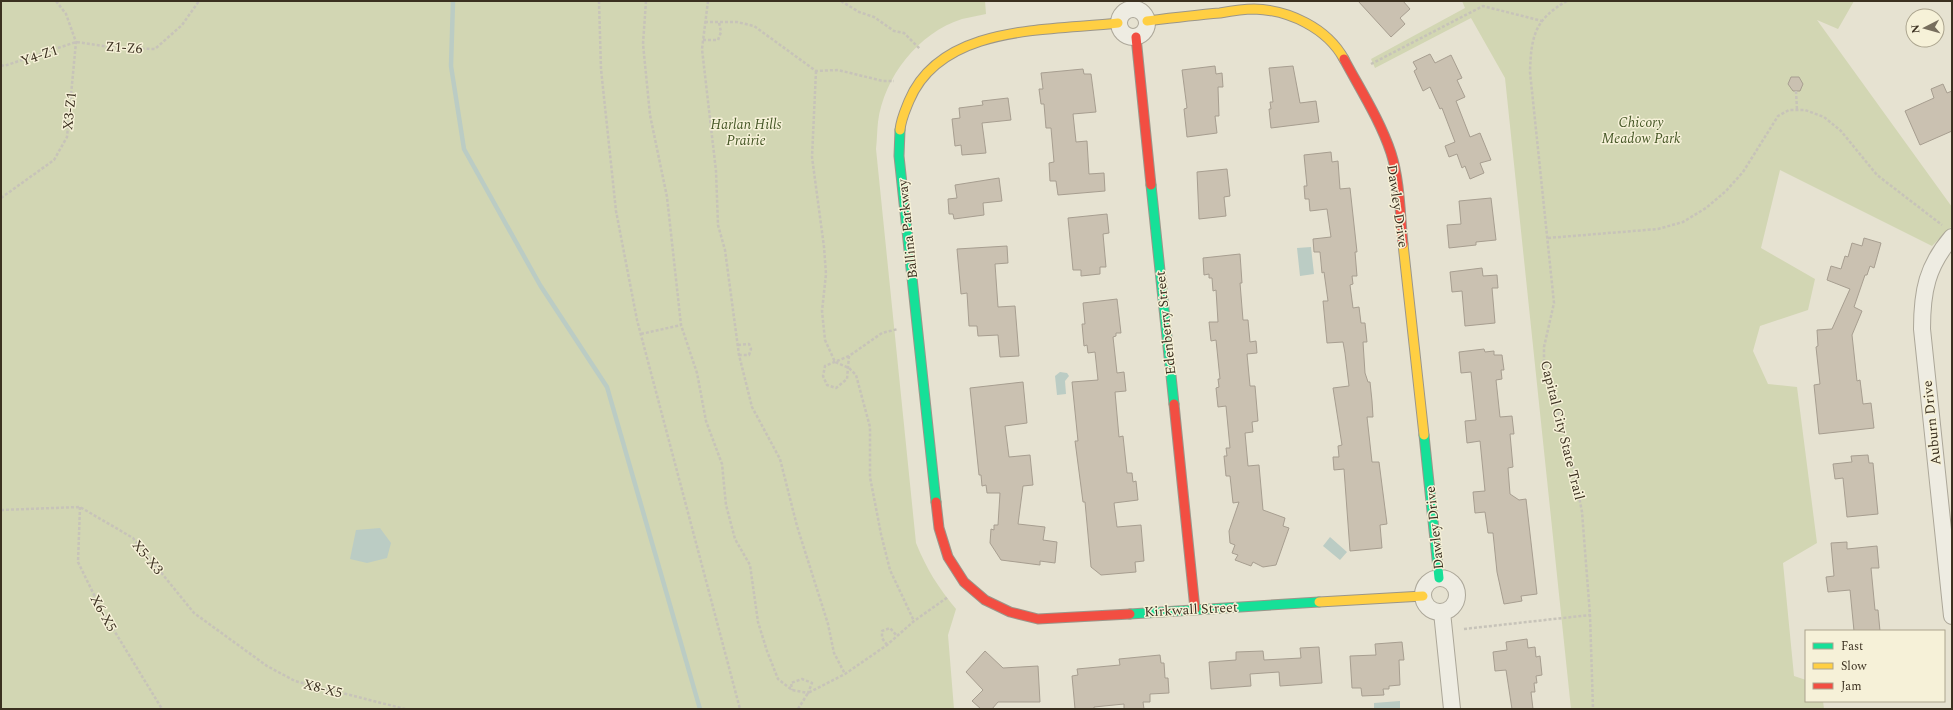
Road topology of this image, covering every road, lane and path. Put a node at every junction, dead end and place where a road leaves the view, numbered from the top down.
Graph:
1 (56, 1) edge
2 (199, 1) edge
3 (599, 1) edge
4 (646, 1) edge
5 (708, 1) edge
6 (841, 1) edge
7 (1567, 1) edge
8 (1132, 5) edge
9 (1147, 21) junction
10 (1542, 21) junction
11 (705, 22) junction
12 (719, 22) junction
13 (1118, 23) junction
14 (1136, 37) junction
15 (703, 40) junction
16 (76, 42) junction
17 (920, 49) dead end
18 (1, 64) edge
19 (1371, 64) dead end
20 (816, 71) junction
21 (894, 81) dead end
22 (1796, 91) dead end
23 (1797, 110) junction
24 (1, 198) edge
25 (1949, 233) edge
26 (1548, 238) junction
27 (681, 325) junction
28 (898, 329) dead end
29 (641, 334) junction
30 (738, 345) junction
31 (739, 355) junction
32 (849, 356) junction
33 (834, 362) junction
34 (849, 368) junction
35 (80, 508) junction
36 (1, 510) edge
37 (1439, 578) junction
38 (968, 587) joint
39 (1423, 596) junction
40 (948, 597) dead end
41 (1195, 609) junction
42 (1442, 612) junction
43 (1590, 615) junction
44 (1952, 616) edge
45 (914, 621) junction
46 (1464, 629) dead end
47 (897, 636) junction
48 (887, 645) junction
49 (248, 653) joint
50 (845, 674) junction
51 (792, 690) junction
52 (808, 693) junction
53 (162, 709) edge
54 (406, 709) edge
55 (740, 709) edge
56 (798, 709) edge
57 (1452, 709) edge
58 (1593, 709) edge

1 - 16 path
2 - 16 path, Z1-Z6
3 - 29 path
4 - 27 path
5 - 11 path
6 - 17 path
7 - 10 path, Capital City State Trail
8 - 9 street
8 - 13 street
9 - 14 street
9 - 37 street, Dawley Drive
10 - 19 path
10 - 26 path, Capital City State Trail
11 - 12 path
11 - 15 path
12 - 15 path
12 - 20 path
13 - 14 street
13 - 38 street, Ballina Parkway
14 - 41 street, Edenberry Street
15 - 30 path
16 - 18 path, Y4-Z1
16 - 24 path, X3-Z1
20 - 21 path
20 - 33 path
22 - 23 path
23 - 25 path
23 - 26 path
25 - 44 street, Auburn Drive
26 - 43 path, Capital City State Trail
27 - 29 path
27 - 51 path
28 - 32 path
29 - 55 path
30 - 31 path
30 - 31 path
31 - 50 path
32 - 33 path
32 - 34 path
33 - 34 path
33 - 34 path
34 - 45 path
35 - 36 path
35 - 49 path, X5-X3
35 - 53 path, X6-X5
37 - 39 street
37 - 42 street
38 - 41 street, Kirkwall Street
39 - 41 street, Kirkwall Street
39 - 42 street
40 - 45 path
42 - 57 street
43 - 46 path
43 - 58 path, Capital City State Trail
45 - 47 path
47 - 48 path
47 - 48 path
48 - 50 path
49 - 54 path, X8-X5
50 - 52 path
51 - 52 path
51 - 52 path
52 - 56 path

